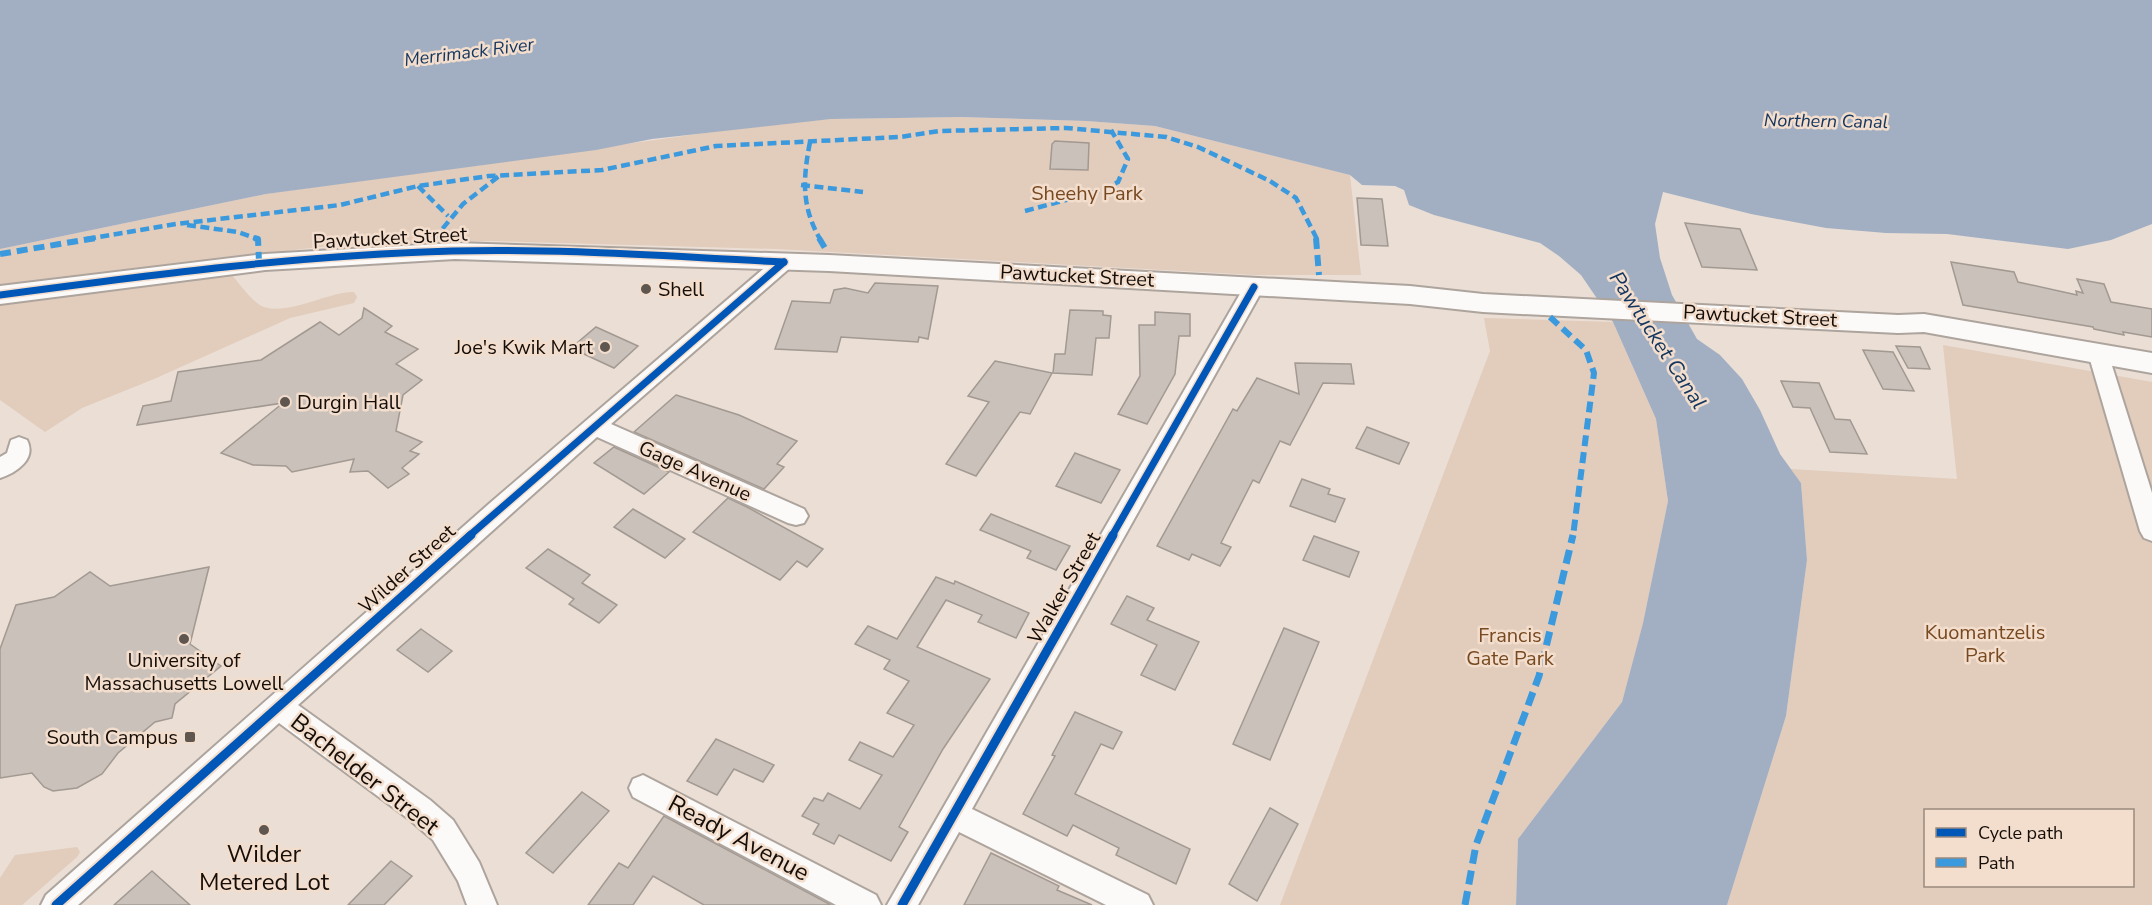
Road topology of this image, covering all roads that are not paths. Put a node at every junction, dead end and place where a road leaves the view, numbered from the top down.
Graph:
1 (784, 262) junction
2 (1254, 287) junction
3 (0, 295) edge
4 (2098, 353) junction
5 (2152, 363) edge
6 (594, 426) junction
7 (19, 446) dead end
8 (0, 469) edge
9 (796, 516) dead end
10 (2152, 531) edge
11 (279, 707) junction
12 (643, 788) dead end
13 (953, 814) junction
14 (56, 905) edge
15 (482, 905) edge
16 (866, 905) edge
17 (902, 905) edge
18 (1138, 905) edge

1 - 2 main road, Pawtucket Street
1 - 3 main road, Pawtucket Street
1 - 6 street, Wilder Street
2 - 4 main road, Pawtucket Street
2 - 13 street, Walker Street
4 - 5 main road, Pawtucket Street
4 - 10 street
6 - 9 street, Gage Avenue
6 - 11 street, Wilder Street
7 - 8 street
11 - 14 street, Wilder Street
11 - 15 street, Bachelder Street
12 - 16 street, Ready Avenue
13 - 17 street, Walker Street
13 - 18 street

